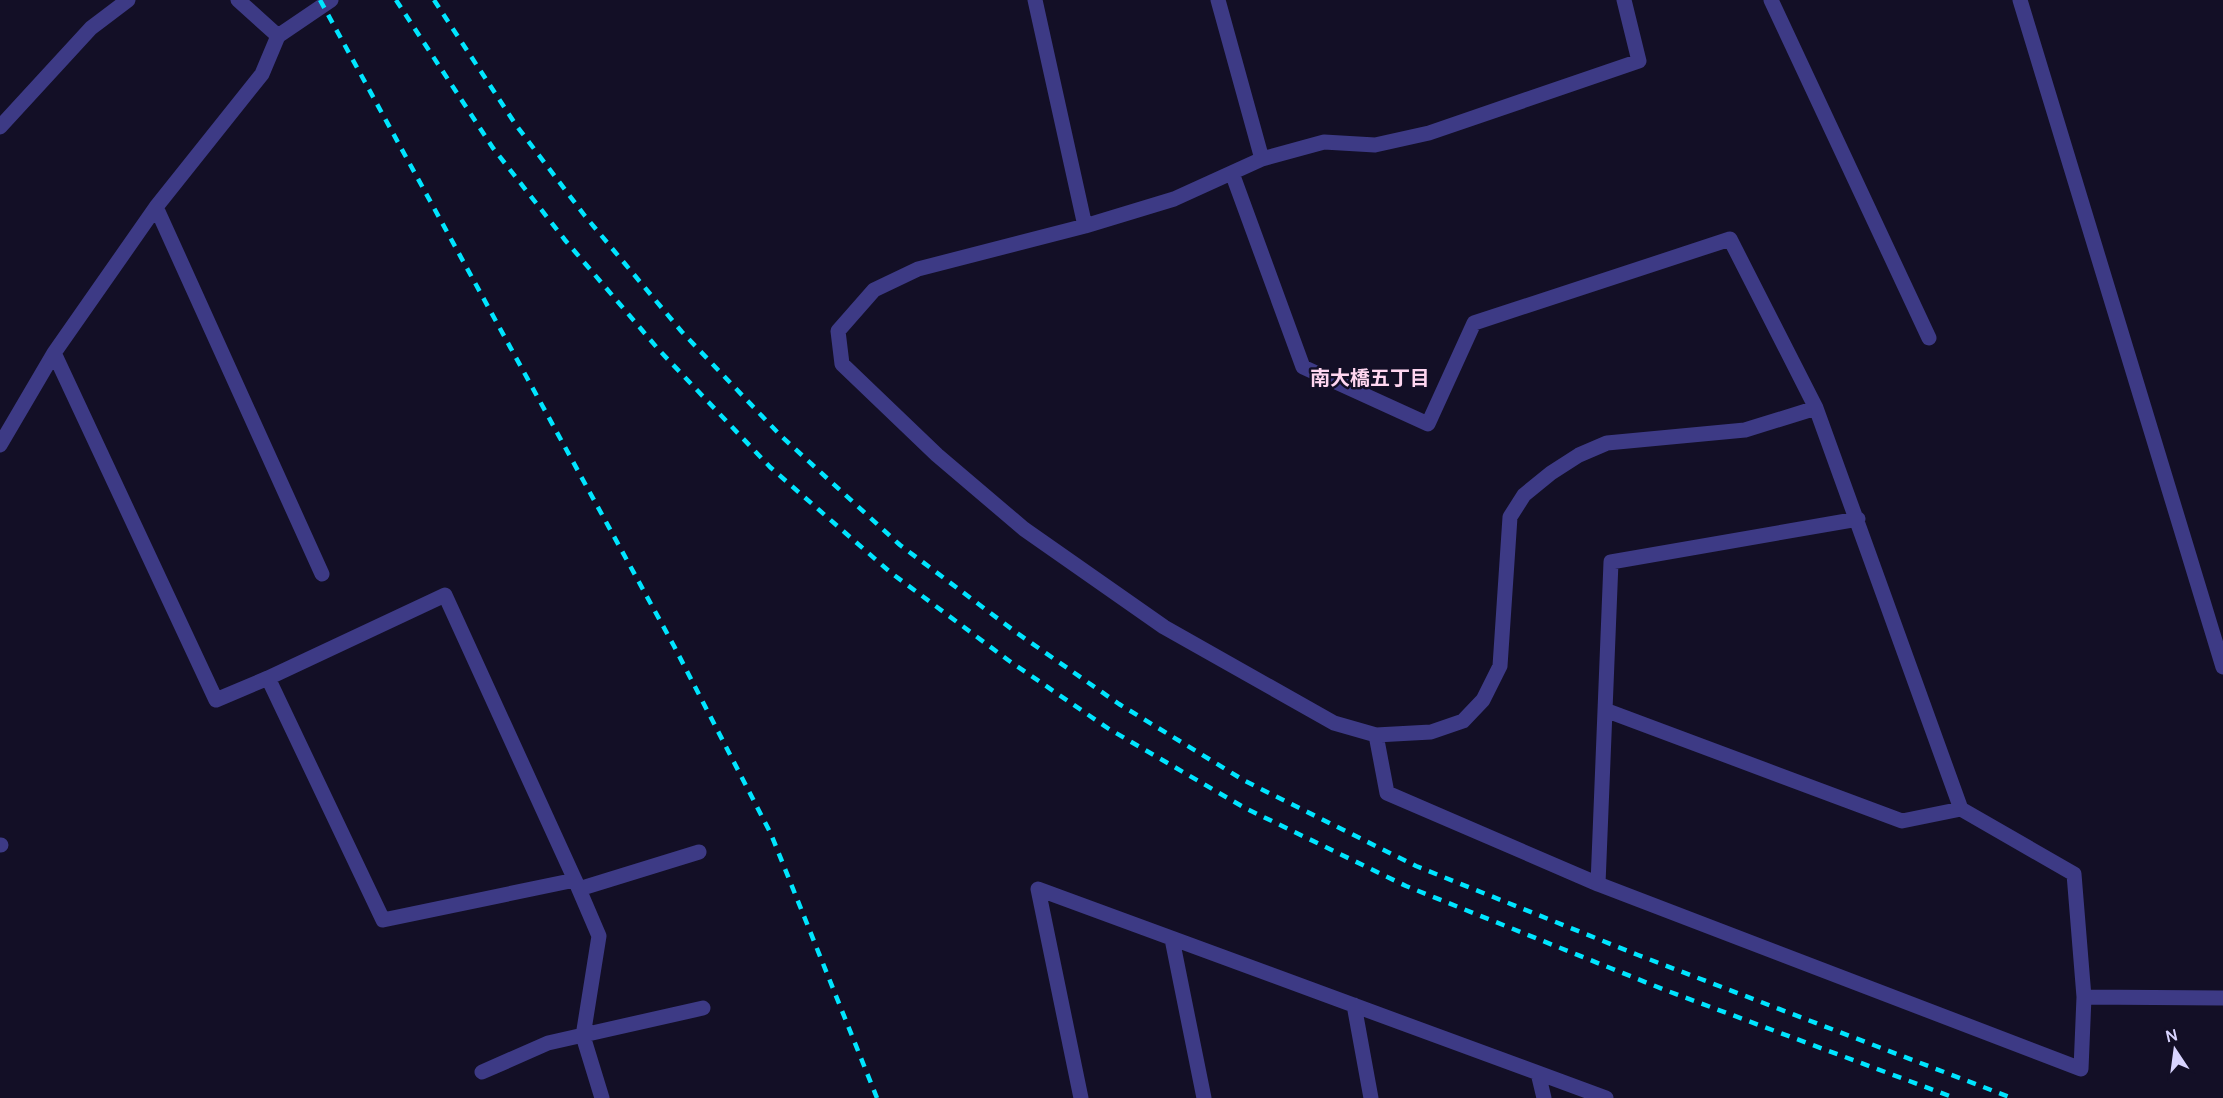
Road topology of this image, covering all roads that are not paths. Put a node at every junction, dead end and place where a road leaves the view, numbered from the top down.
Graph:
1 (128, 0) edge
2 (238, 0) edge
3 (331, 0) edge
4 (1035, 0) edge
5 (1218, 0) edge
6 (1624, 0) edge
7 (1770, 0) edge
8 (2020, 0) edge
9 (278, 36) junction
10 (0, 127) edge
11 (1262, 159) junction
12 (1232, 173) junction
13 (156, 207) junction
14 (1085, 226) junction
15 (1929, 338) dead end
16 (54, 353) junction
17 (1816, 408) junction
18 (0, 445) edge
19 (1858, 519) junction
20 (322, 574) dead end
21 (2222, 663) edge
22 (268, 678) junction
23 (1605, 710) junction
24 (1376, 735) junction
25 (1961, 809) junction
26 (699, 852) dead end
27 (1598, 884) junction
28 (577, 885) junction
29 (1172, 939) junction
30 (2084, 997) junction
31 (2223, 998) edge
32 (1354, 1005) junction
33 (703, 1008) dead end
34 (583, 1035) junction
35 (482, 1072) dead end
36 (1538, 1073) junction
37 (603, 1098) edge
38 (1081, 1098) edge
39 (1204, 1098) edge
40 (1371, 1098) edge
41 (1544, 1098) edge
42 (1606, 1098) edge

1 - 10 street
2 - 9 street
3 - 9 street
4 - 14 street
5 - 11 street
6 - 11 street
7 - 15 street
8 - 21 street
9 - 13 street
11 - 12 street
12 - 14 street
12 - 17 street
13 - 16 street
13 - 20 street
14 - 24 street
16 - 18 street
16 - 22 street
17 - 19 street
17 - 24 street
19 - 23 street
19 - 25 street
22 - 28 street
22 - 28 street
23 - 25 street
23 - 27 street
24 - 27 street
25 - 30 street
26 - 28 street
27 - 30 street
28 - 34 street
29 - 32 street
29 - 38 street
29 - 39 street
30 - 31 street
32 - 36 street
32 - 40 street
33 - 34 street
34 - 35 street
34 - 37 street
36 - 41 street
36 - 42 street

